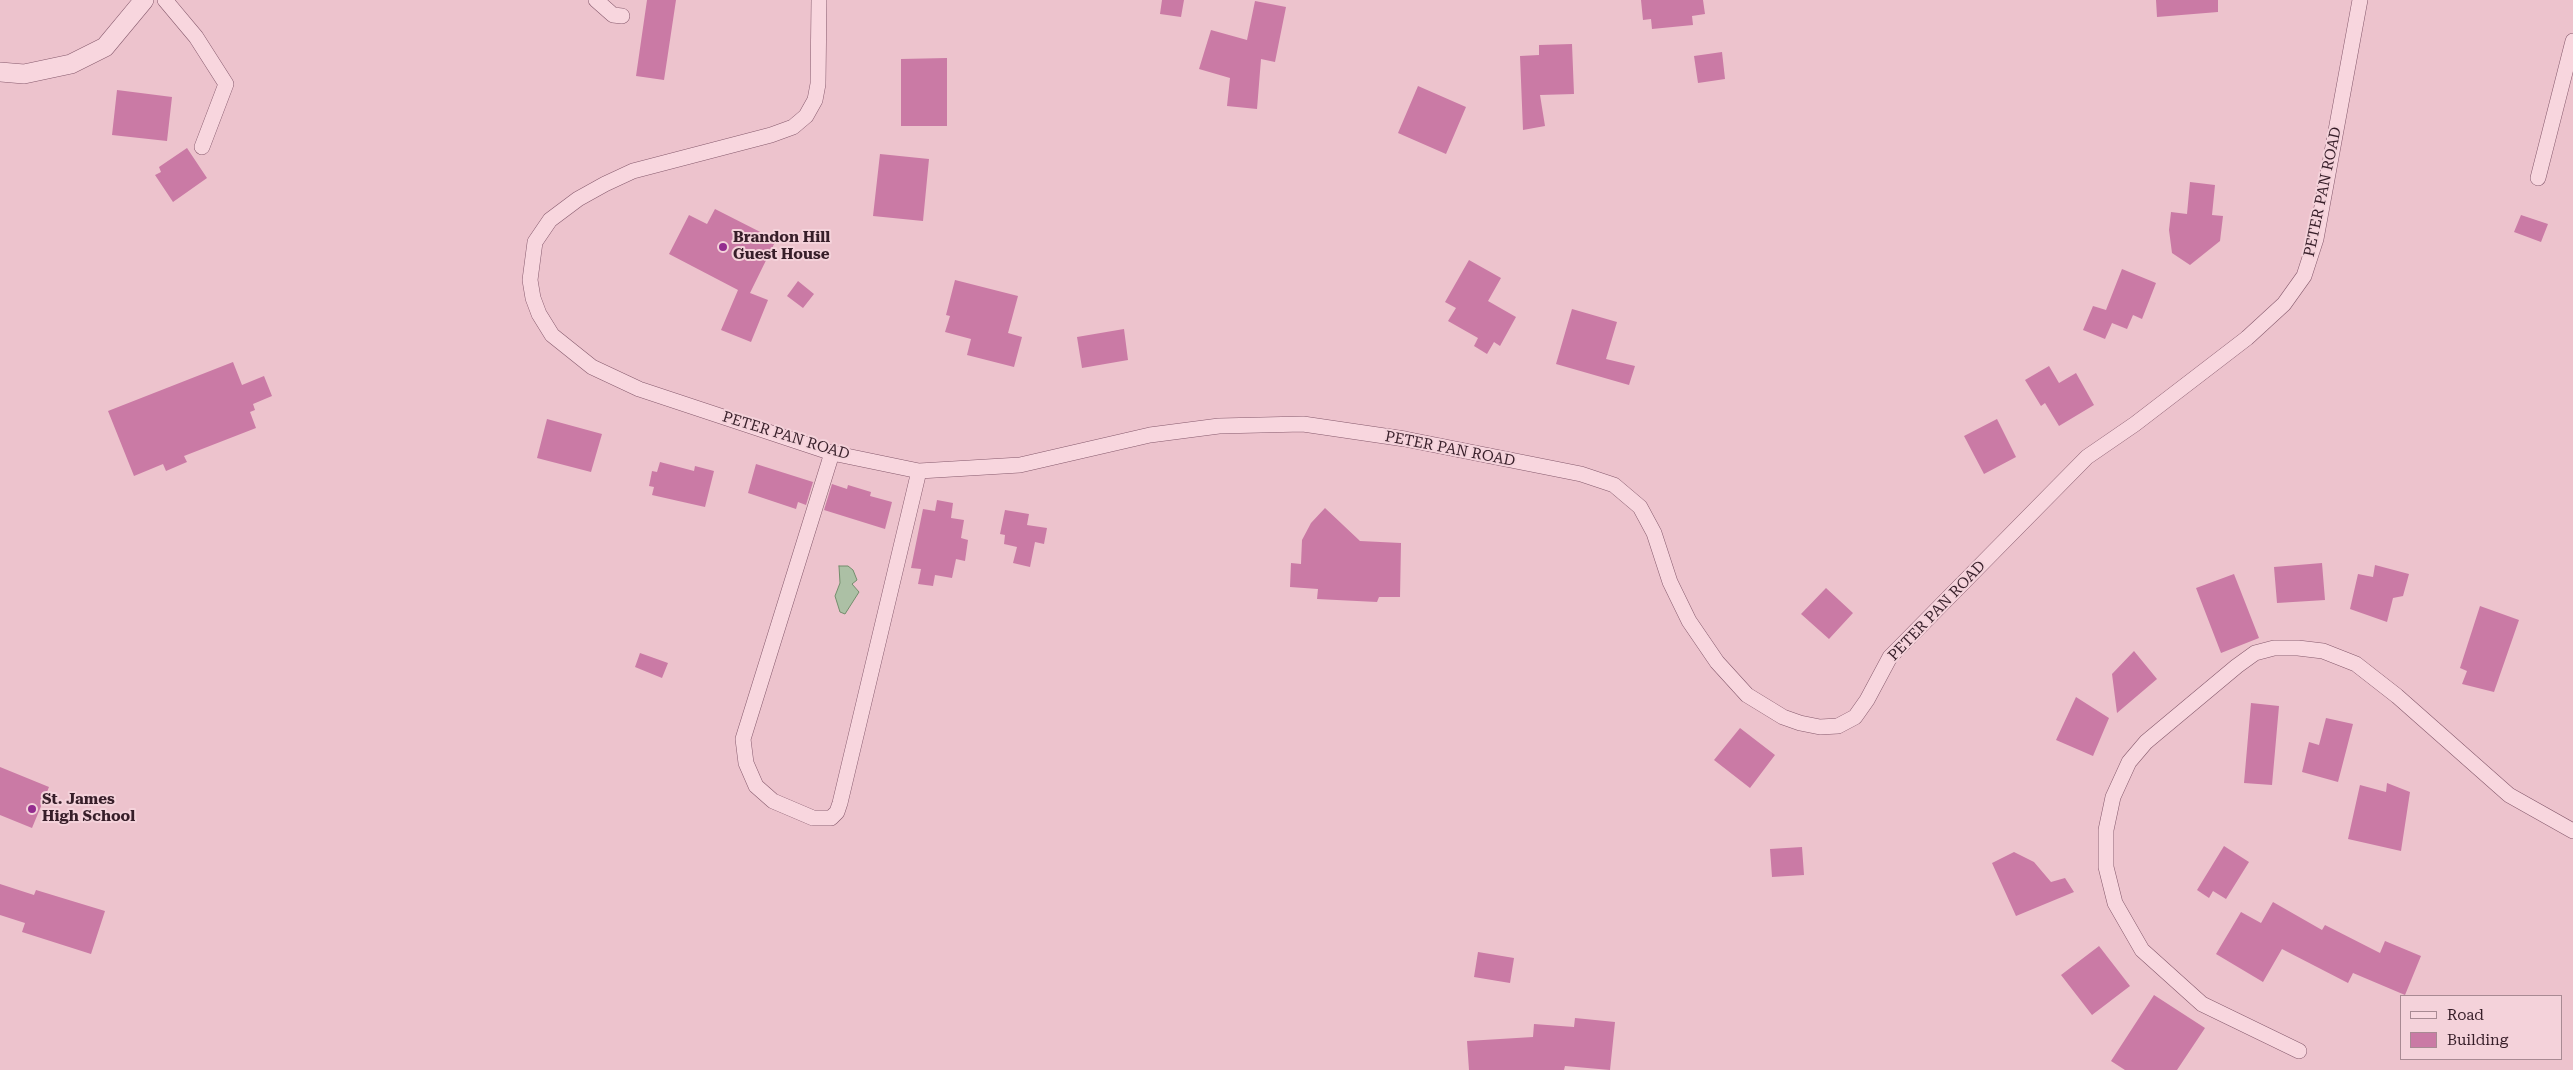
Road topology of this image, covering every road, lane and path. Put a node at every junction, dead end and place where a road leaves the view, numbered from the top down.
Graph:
1 (144, 0) edge
2 (164, 0) edge
3 (596, 0) edge
4 (819, 0) edge
5 (2360, 0) edge
6 (622, 16) dead end
7 (2573, 41) edge
8 (0, 72) edge
9 (202, 148) dead end
10 (2538, 178) dead end
11 (832, 453) junction
12 (920, 471) junction
13 (2573, 831) edge
14 (2299, 1051) dead end

1 - 8 street
2 - 9 street
3 - 6 street
4 - 11 street, PETER PAN ROAD
5 - 12 street, PETER PAN ROAD
7 - 10 street
11 - 12 street, PETER PAN ROAD
11 - 12 street
13 - 14 street

